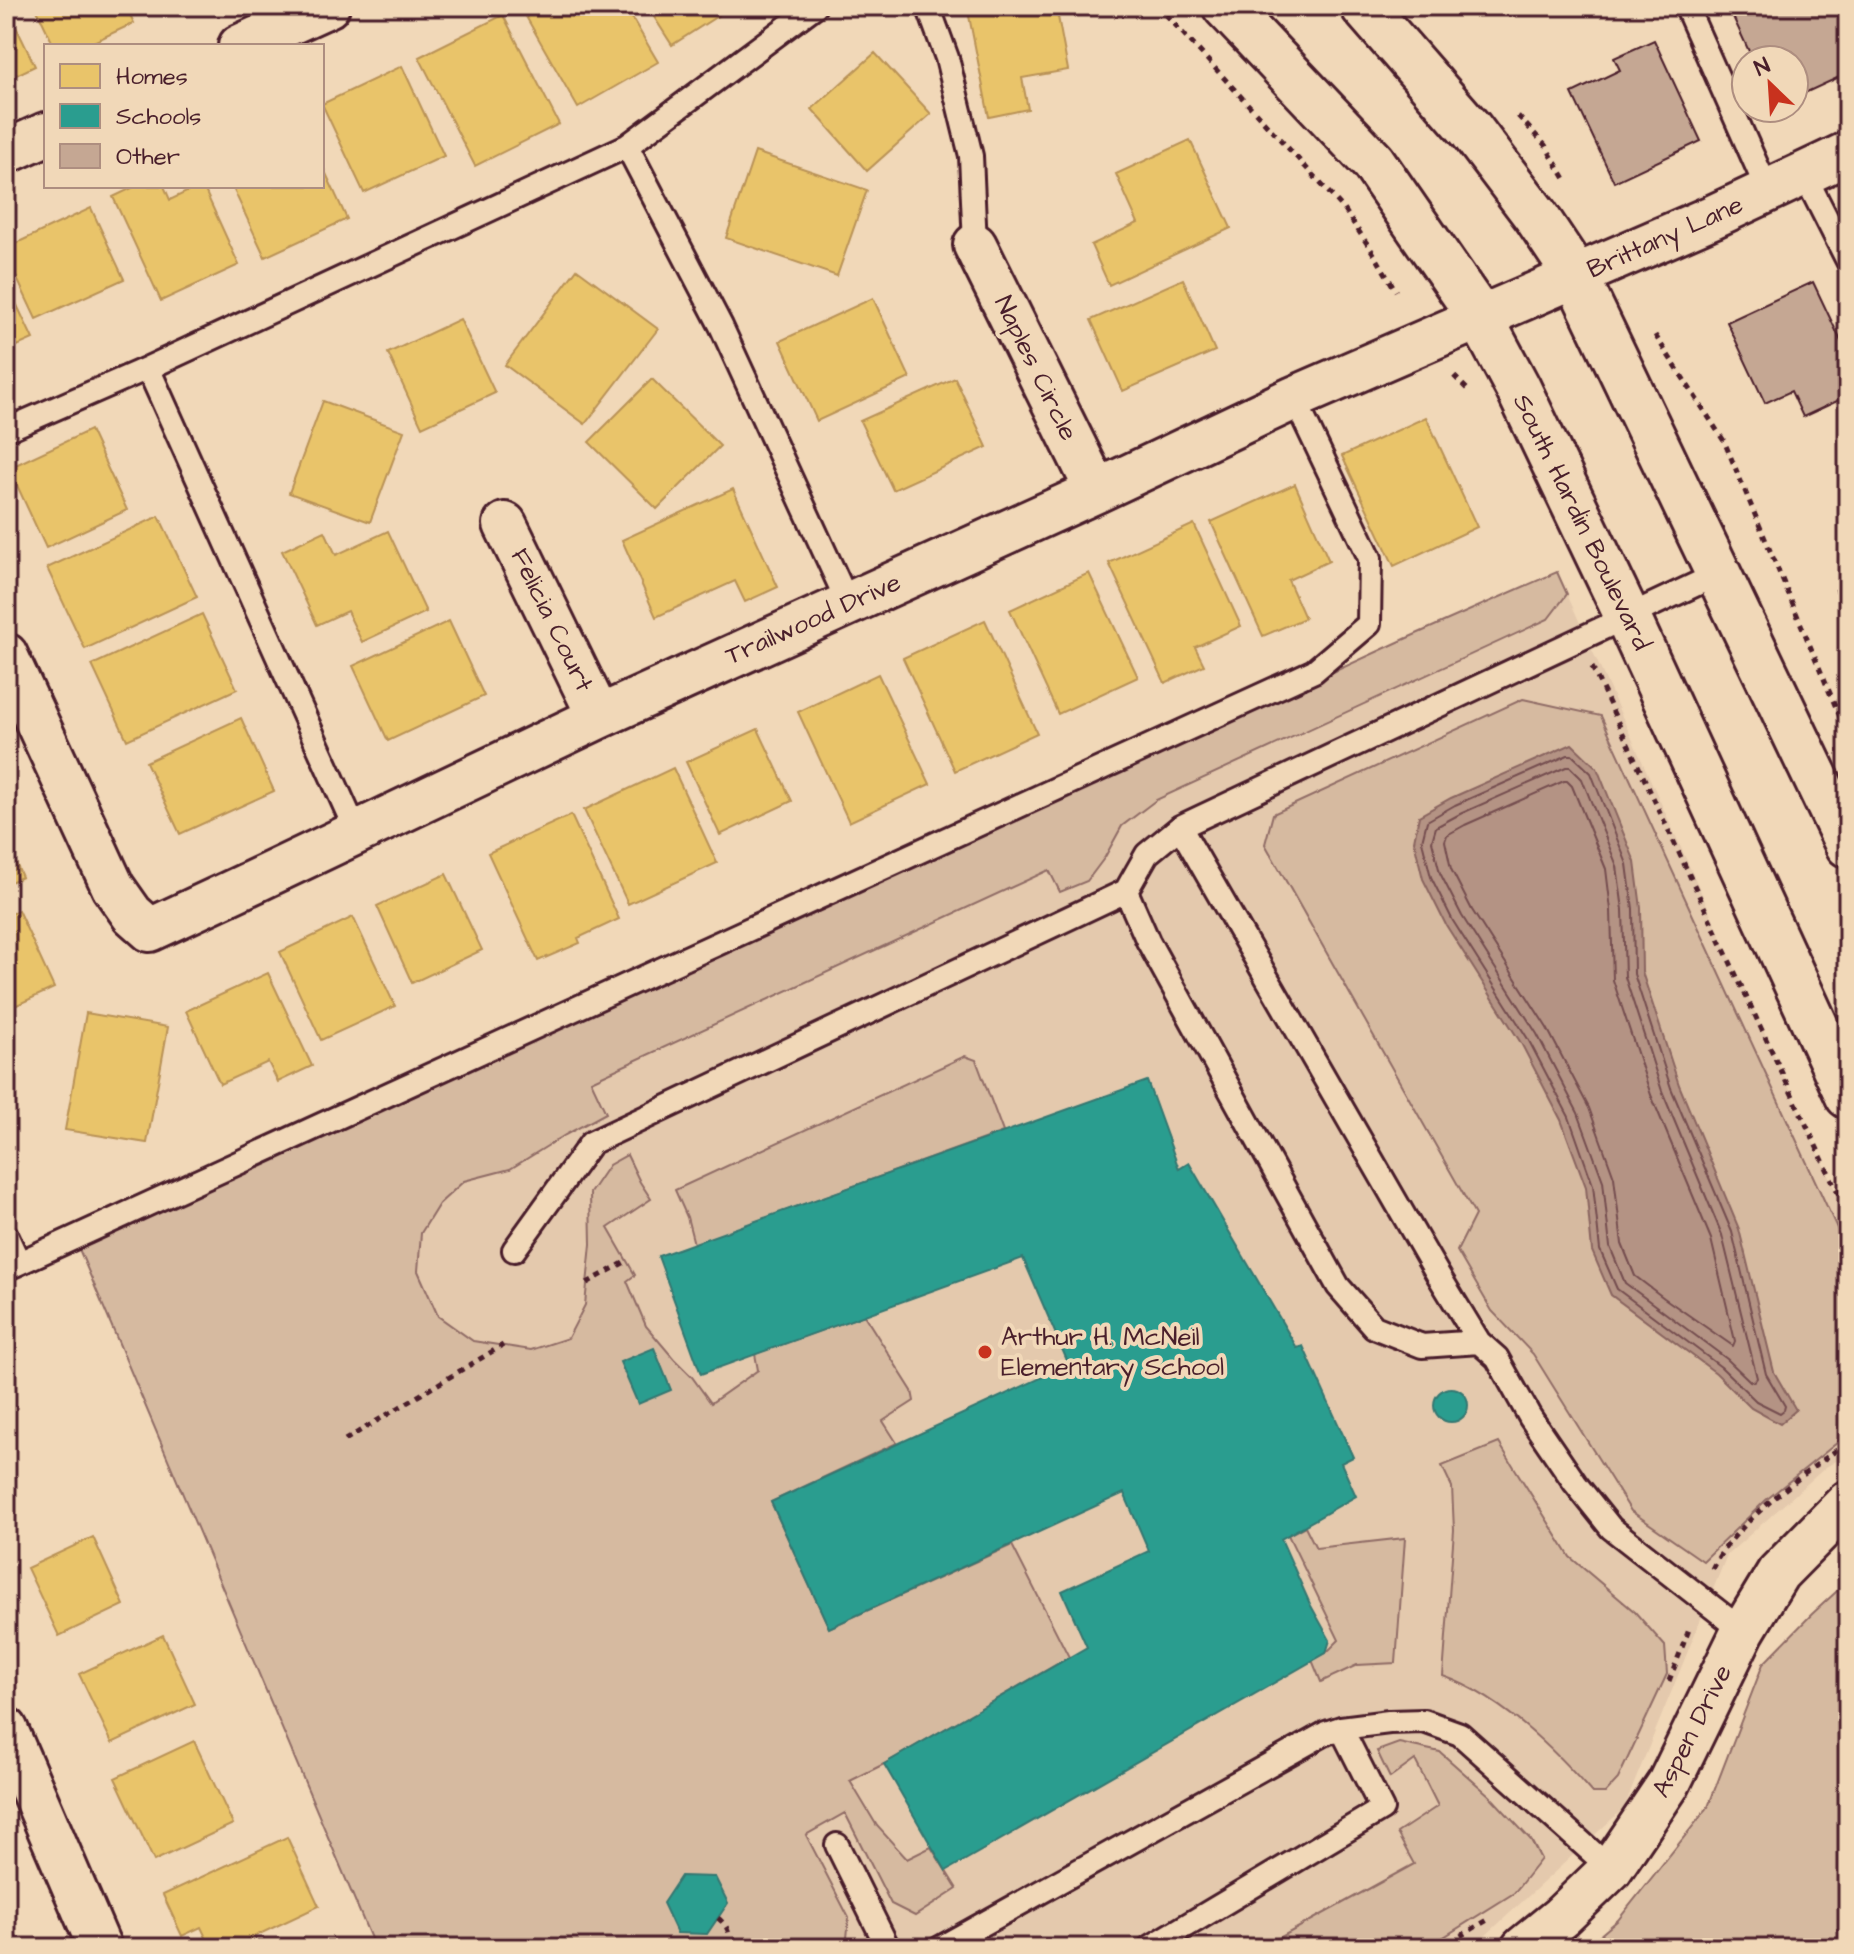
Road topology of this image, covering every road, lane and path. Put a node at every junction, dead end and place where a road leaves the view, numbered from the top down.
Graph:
1 (328, 6) edge
2 (815, 6) edge
3 (928, 6) edge
4 (1158, 6) edge
5 (1225, 6) edge
6 (1363, 6) edge
7 (1686, 6) edge
8 (244, 44) edge
9 (44, 135) edge
10 (627, 146) junction
11 (6, 152) edge
12 (1848, 153) edge
13 (1786, 182) junction
14 (975, 245) joint
15 (1848, 261) edge
16 (1576, 276) junction
17 (1396, 291) dead end
18 (1480, 317) junction
19 (1652, 330) dead end
20 (148, 368) junction
21 (1454, 376) dead end
22 (1471, 393) dead end
23 (1294, 398) junction
24 (6, 430) edge
25 (1097, 491) junction
26 (505, 524) dead end
27 (1718, 574) junction
28 (848, 603) junction
29 (1628, 618) junction
30 (1580, 640) junction
31 (6, 655) edge
32 (599, 717) junction
33 (1848, 736) edge
34 (1180, 827) junction
35 (357, 833) junction
36 (1848, 845) edge
37 (1126, 891) junction
38 (1848, 1096) edge
39 (1848, 1214) edge
40 (6, 1235) edge
41 (514, 1250) dead end
42 (627, 1261) dead end
43 (12, 1266) edge
44 (587, 1283) dead end
45 (1479, 1342) junction
46 (503, 1345) dead end
47 (345, 1440) dead end
48 (1848, 1442) edge
49 (1848, 1502) edge
50 (1702, 1599) junction
51 (1743, 1631) junction
52 (1667, 1686) dead end
53 (1341, 1728) junction
54 (6, 1729) edge
55 (837, 1845) dead end
56 (1611, 1869) junction
57 (1497, 1915) dead end
58 (718, 1918) dead end
59 (948, 1946) edge
60 (100, 1948) edge
61 (728, 1948) edge
62 (888, 1948) edge
63 (1149, 1948) edge
64 (1440, 1948) edge
65 (1523, 1948) edge

1 - 8 street
2 - 10 lane
3 - 14 lane
4 - 17 path
5 - 18 main road, South Hardin Boulevard
6 - 16 main road
7 - 13 lane
9 - 11 street
10 - 20 lane
10 - 28 lane
12 - 13 street, Brittany Lane
13 - 15 lane
13 - 16 street, Brittany Lane
14 - 25 street, Naples Circle
16 - 18 street, Brittany Lane
16 - 27 main road
18 - 23 street, Trailwood Drive
18 - 29 main road, South Hardin Boulevard
19 - 33 path
20 - 24 lane
20 - 35 lane
21 - 22 path
23 - 25 street, Trailwood Drive
23 - 43 lane
25 - 28 street, Trailwood Drive
26 - 32 street, Felicia Court
27 - 29 lane
27 - 36 main road
28 - 32 street, Trailwood Drive
29 - 30 lane
29 - 38 main road, South Hardin Boulevard
30 - 34 lane
30 - 39 path
31 - 35 street, Trailwood Drive
32 - 35 street, Trailwood Drive
34 - 37 lane
34 - 45 lane
37 - 41 lane
37 - 45 lane
40 - 43 lane
42 - 44 path
45 - 50 lane
46 - 47 path
48 - 50 path
49 - 51 street, Aspen Drive
50 - 51 lane
50 - 52 path
51 - 56 street, Aspen Drive
53 - 56 lane
53 - 59 lane
53 - 63 lane
54 - 60 street
55 - 62 lane
56 - 65 street, Aspen Drive
57 - 64 path
58 - 61 path

